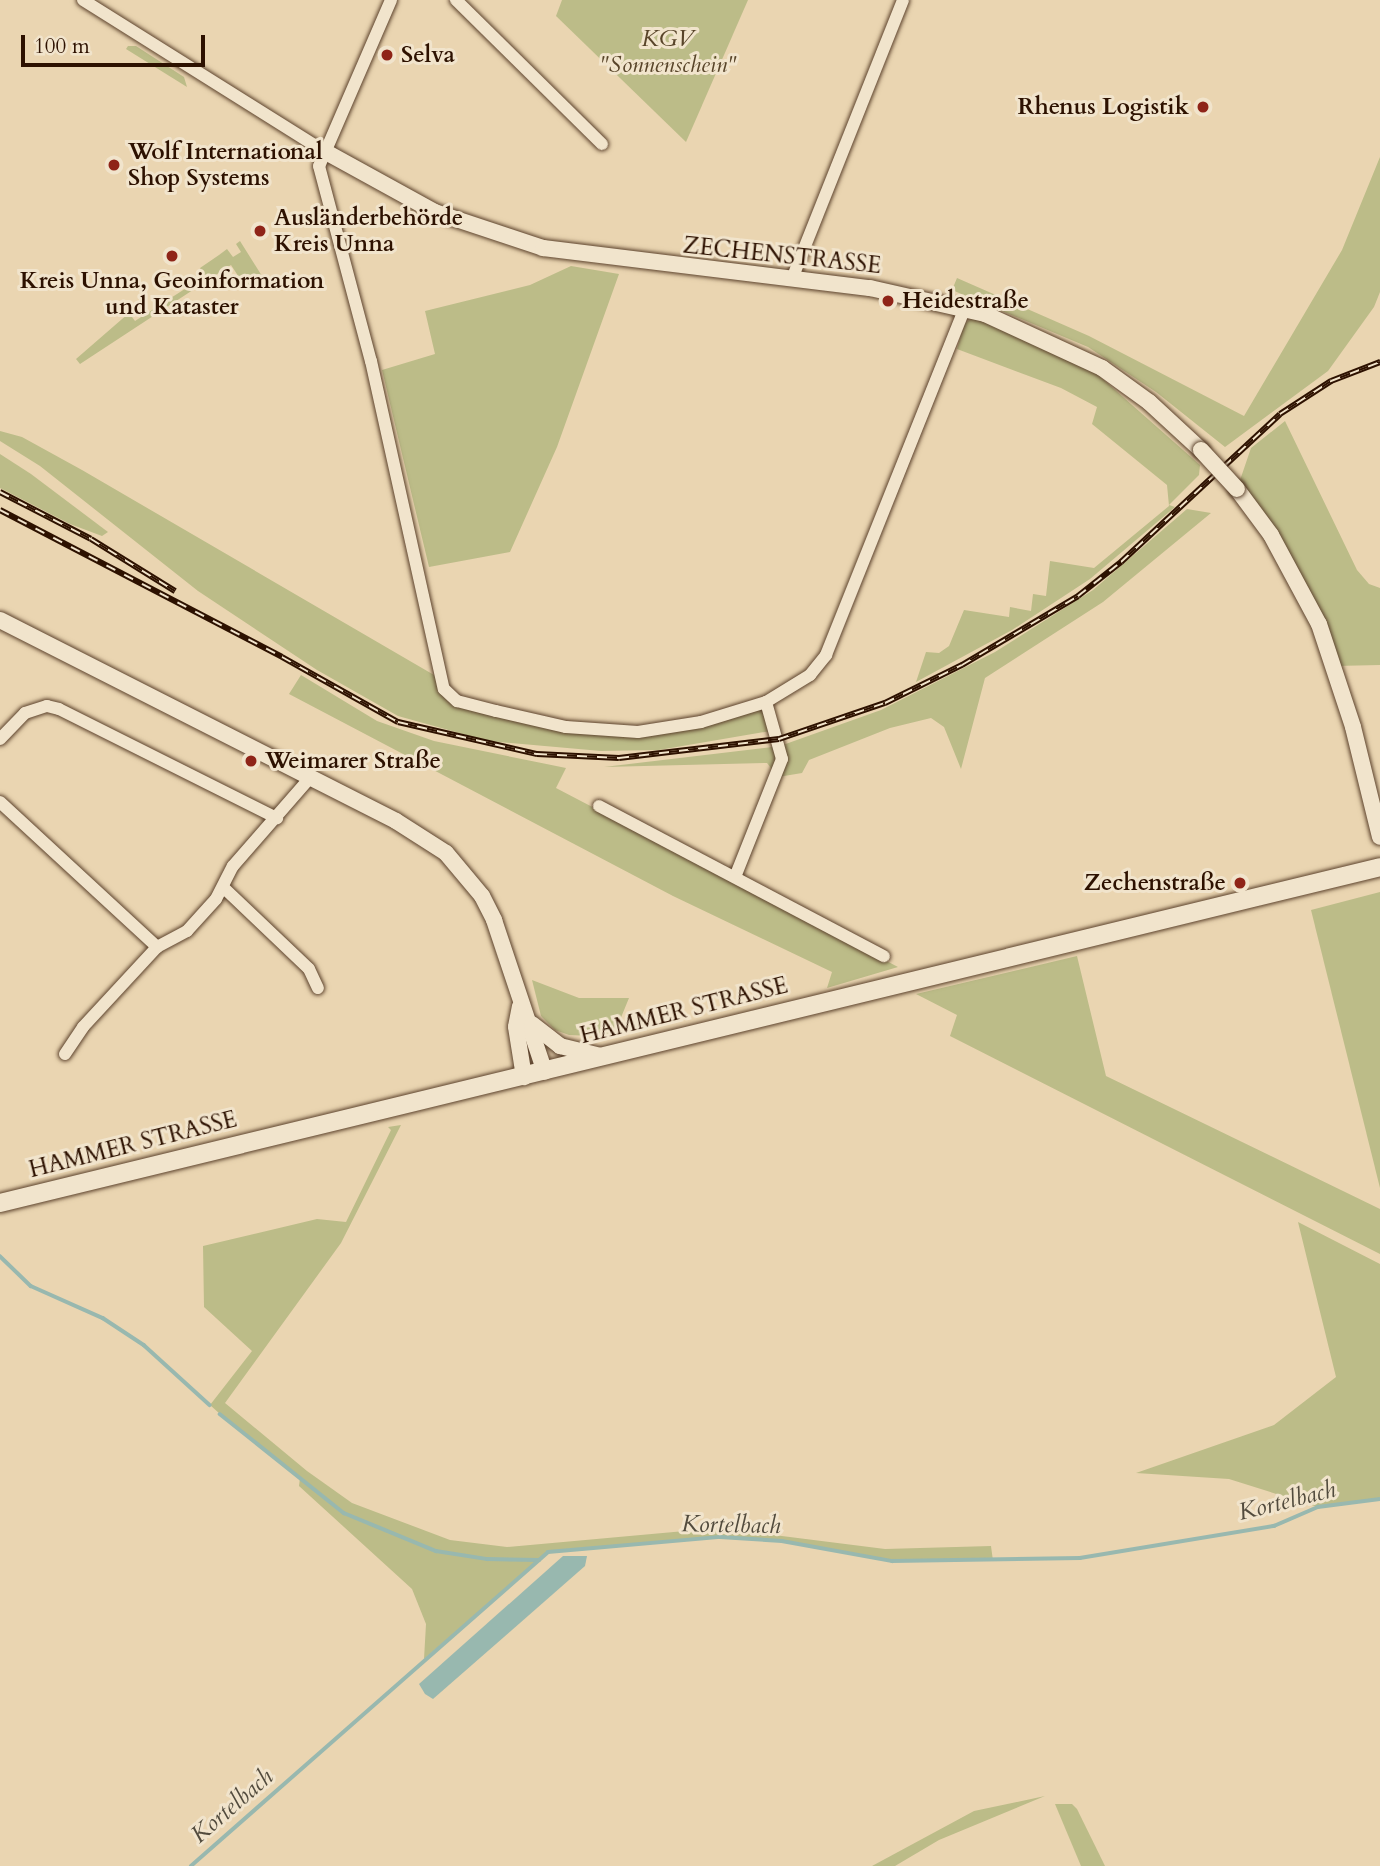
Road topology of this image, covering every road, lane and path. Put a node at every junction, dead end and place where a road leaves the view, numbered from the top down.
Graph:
1 (83, 0) edge
2 (391, 0) edge
3 (457, 0) edge
4 (903, 0) edge
5 (602, 144) dead end
6 (324, 151) junction
7 (792, 279) junction
8 (965, 308) junction
9 (0, 620) edge
10 (766, 702) junction
11 (0, 739) edge
12 (309, 779) junction
13 (0, 802) edge
14 (598, 806) dead end
15 (276, 818) junction
16 (1380, 837) edge
17 (1380, 867) edge
18 (735, 877) junction
19 (224, 888) junction
20 (157, 947) junction
21 (884, 956) dead end
22 (318, 988) dead end
23 (520, 1006) junction
24 (532, 1024) junction
25 (65, 1054) dead end
26 (603, 1057) junction
27 (545, 1072) junction
28 (524, 1077) junction
29 (0, 1203) edge

1 - 6 street, ZECHENSTRASSE
2 - 6 street
3 - 5 street
4 - 7 street
6 - 7 street, ZECHENSTRASSE
6 - 10 street
7 - 8 street, ZECHENSTRASSE
8 - 10 street
8 - 16 street, ZECHENSTRASSE, bridge
9 - 12 street
10 - 18 street
11 - 15 street
12 - 15 street
12 - 23 street
13 - 20 street
14 - 18 street
15 - 19 street
17 - 26 main road, HAMMER STRASSE
18 - 21 street
19 - 20 street
19 - 22 street
20 - 25 street
23 - 24 street
23 - 28 street
24 - 26 street
24 - 27 street
26 - 27 main road, HAMMER STRASSE
27 - 28 main road, HAMMER STRASSE
28 - 29 main road, HAMMER STRASSE

